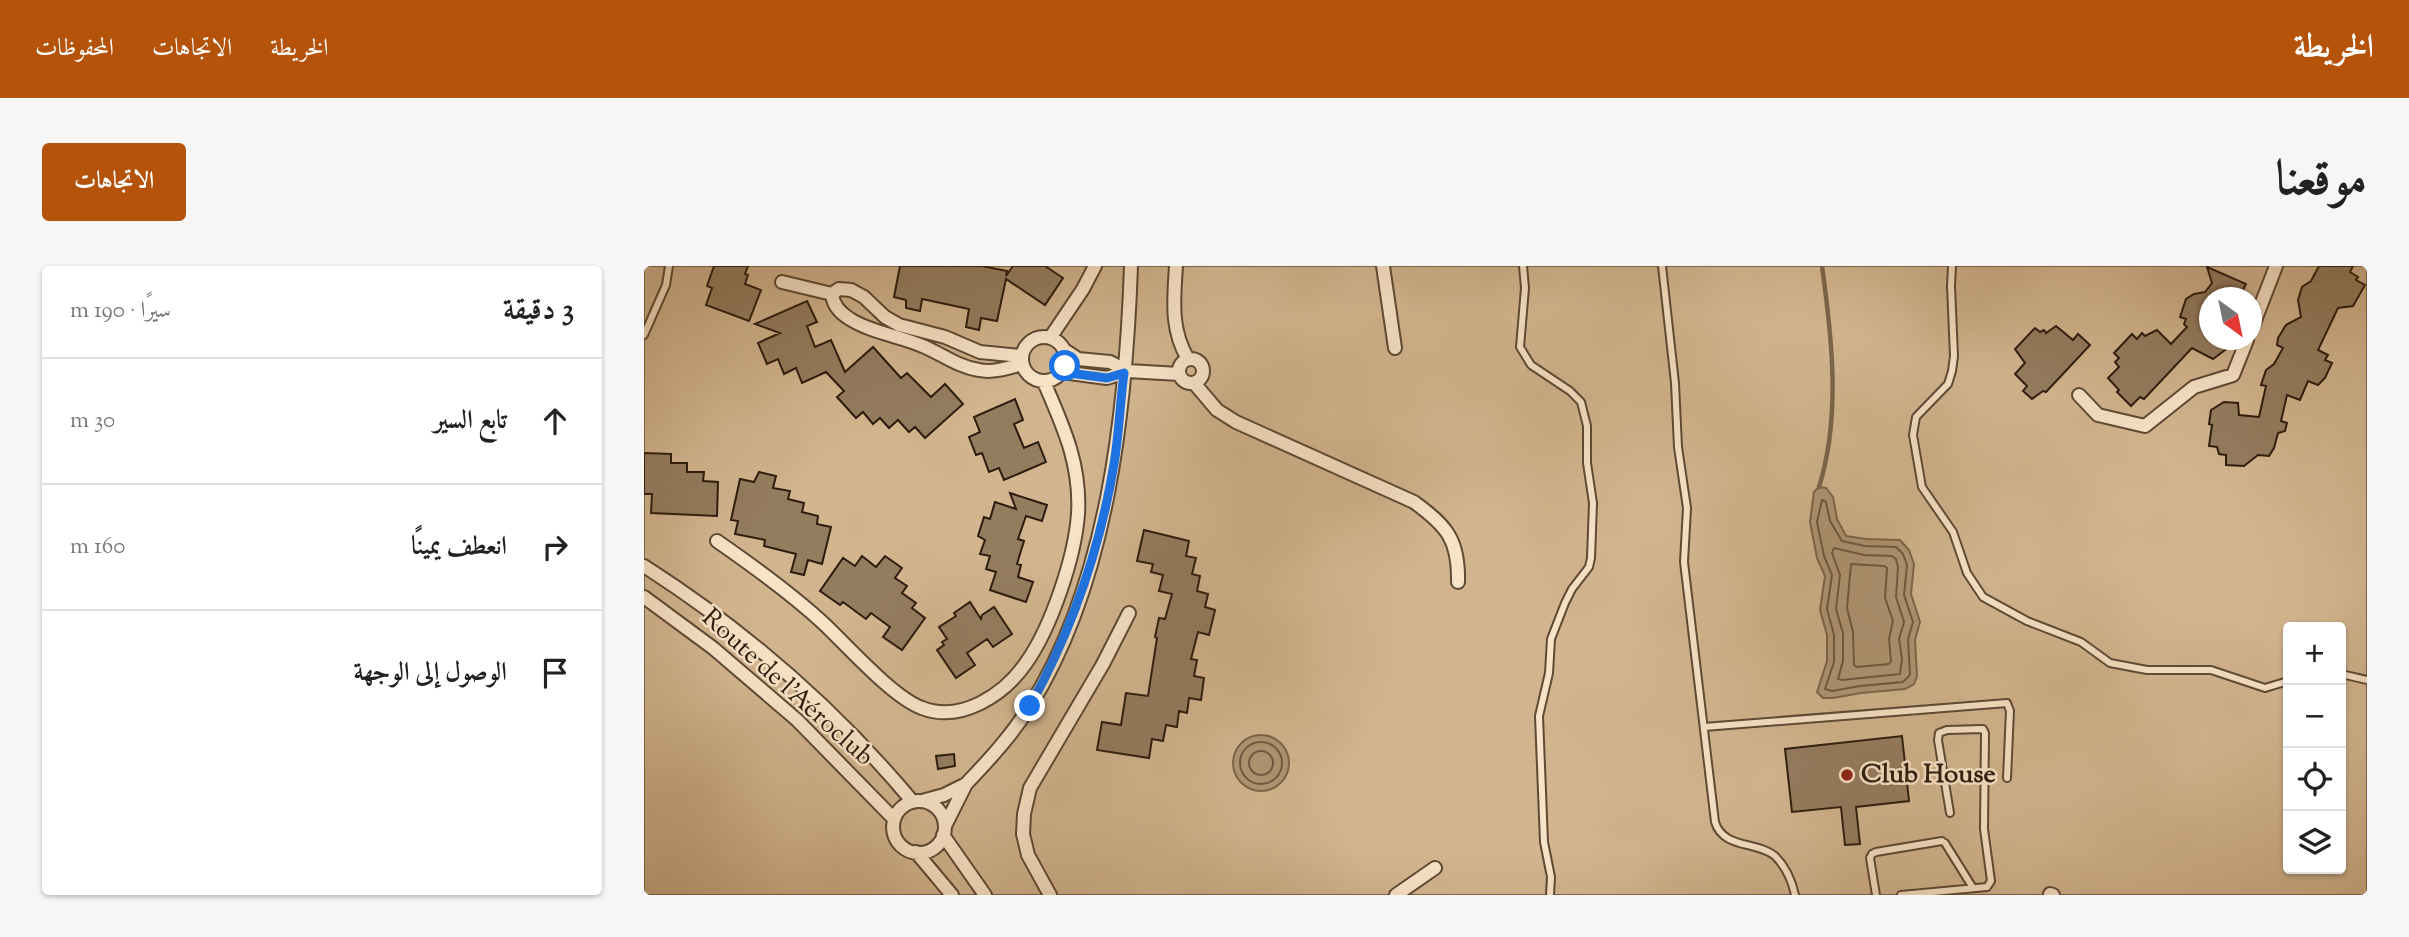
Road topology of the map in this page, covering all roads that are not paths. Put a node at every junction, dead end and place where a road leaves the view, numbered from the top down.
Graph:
1 (669, 266) edge
2 (1095, 266) edge
3 (1131, 266) edge
4 (1177, 266) edge
5 (1383, 266) edge
6 (1523, 266) edge
7 (1662, 266) edge
8 (1952, 266) edge
9 (2276, 266) edge
10 (782, 282) dead end
11 (832, 295) junction
12 (2262, 302) edge
13 (644, 335) edge
14 (1050, 338) junction
15 (1395, 348) dead end
16 (1063, 349) junction
17 (2243, 350) edge
18 (1188, 359) junction
19 (1021, 360) junction
20 (1125, 371) junction
21 (1062, 372) junction
22 (1179, 374) junction
23 (1044, 382) junction
24 (1194, 383) junction
25 (2079, 395) dead end
26 (717, 541) dead end
27 (644, 566) edge
28 (1458, 582) dead end
29 (644, 597) edge
30 (1129, 613) dead end
31 (2346, 675) edge
32 (2367, 680) edge
33 (2283, 683) edge
34 (1704, 727) junction
35 (2007, 778) dead end
36 (966, 784) junction
37 (918, 801) junction
38 (1950, 813) dead end
39 (894, 820) junction
40 (944, 830) junction
41 (916, 852) junction
42 (1435, 868) dead end
43 (1972, 888) junction
44 (952, 895) edge
45 (985, 895) edge
46 (1050, 895) edge
47 (1396, 895) edge
48 (1550, 895) edge
49 (1795, 895) edge
50 (1876, 895) edge
51 (1901, 895) edge

1 - 13 lane
2 - 14 street
3 - 20 street
4 - 18 street
5 - 15 street
6 - 48 lane
7 - 34 lane
8 - 33 lane
9 - 12 street
10 - 11 street
11 - 19 street
11 - 19 street
14 - 16 street
14 - 19 street
16 - 20 street
16 - 21 street
17 - 25 street
18 - 22 street
18 - 24 street
19 - 23 street
20 - 21 street
20 - 22 street
20 - 36 street
21 - 23 street
22 - 24 street
23 - 26 street
24 - 28 street
27 - 37 street, Route de l’Aéroclub
29 - 39 street, Route de l’Aéroclub
30 - 46 street
31 - 32 lane
34 - 35 lane
34 - 49 lane
36 - 37 street
36 - 40 street
37 - 39 street
37 - 40 street
38 - 43 lane
39 - 41 street
40 - 41 street
40 - 45 street
41 - 44 street
42 - 47 street
43 - 50 lane
43 - 51 lane

